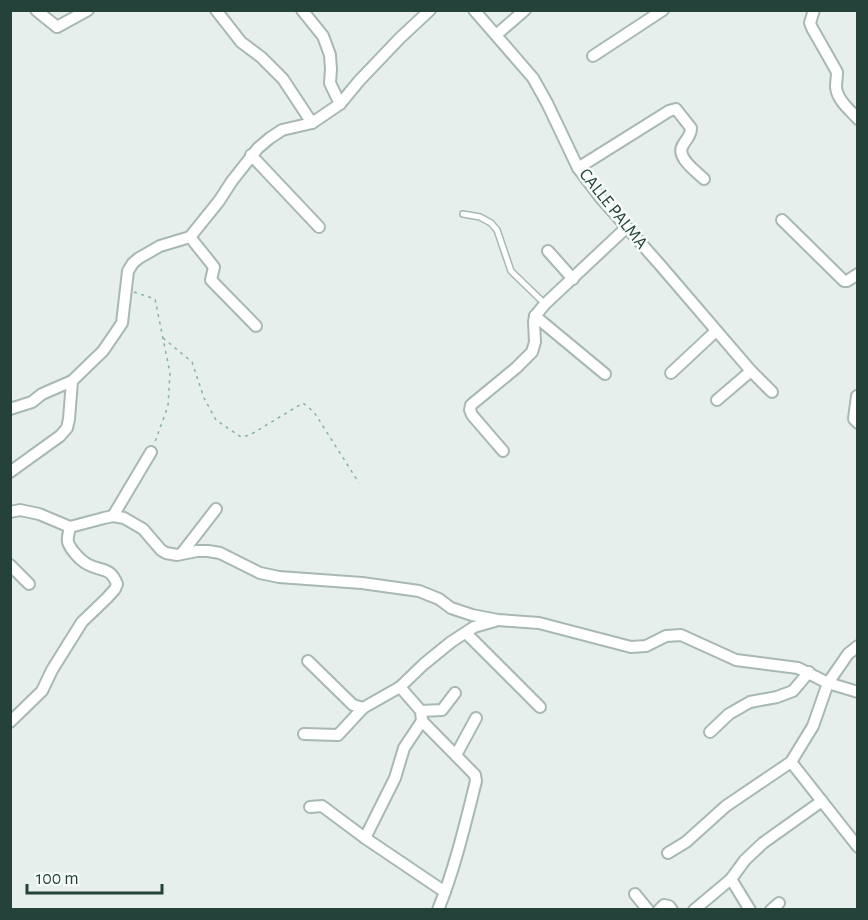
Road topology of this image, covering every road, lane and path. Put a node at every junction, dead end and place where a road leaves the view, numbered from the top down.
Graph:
1 (36, 10) edge
2 (88, 10) edge
3 (216, 10) edge
4 (302, 10) edge
5 (430, 10) edge
6 (474, 10) edge
7 (525, 10) edge
8 (663, 10) edge
9 (814, 10) edge
10 (73, 14) edge
11 (496, 35) junction
12 (593, 56) dead end
13 (340, 104) junction
14 (858, 119) edge
15 (312, 123) junction
16 (251, 155) junction
17 (578, 168) junction
18 (704, 179) dead end
19 (463, 214) dead end
20 (782, 220) dead end
21 (319, 227) dead end
22 (626, 228) junction
23 (190, 237) junction
24 (548, 251) dead end
25 (858, 274) edge
26 (573, 279) junction
27 (125, 288) junction
28 (544, 304) junction
29 (535, 316) junction
30 (256, 326) dead end
31 (716, 331) junction
32 (163, 338) junction
33 (751, 371) junction
34 (671, 373) dead end
35 (605, 374) dead end
36 (72, 381) junction
37 (772, 392) dead end
38 (857, 396) edge
39 (717, 400) dead end
40 (10, 409) edge
41 (858, 423) edge
42 (503, 451) dead end
43 (151, 453) joint
44 (10, 472) edge
45 (359, 483) dead end
46 (216, 508) dead end
47 (10, 512) edge
48 (113, 516) junction
49 (70, 528) junction
50 (183, 553) junction
51 (10, 566) edge
52 (29, 584) dead end
53 (498, 620) junction
54 (466, 633) junction
55 (858, 646) edge
56 (308, 661) dead end
57 (809, 672) junction
58 (828, 684) junction
59 (400, 687) junction
60 (858, 692) edge
61 (455, 693) dead end
62 (540, 707) dead end
63 (363, 708) junction
64 (422, 716) junction
65 (476, 718) dead end
66 (10, 722) edge
67 (710, 732) dead end
68 (304, 734) dead end
69 (456, 755) junction
70 (791, 762) junction
71 (822, 801) junction
72 (310, 807) dead end
73 (365, 838) junction
74 (858, 847) edge
75 (668, 853) dead end
76 (731, 879) junction
77 (445, 892) junction
78 (634, 894) dead end
79 (438, 909) edge
80 (648, 909) edge
81 (659, 909) edge
82 (672, 909) edge
83 (694, 909) edge
84 (750, 909) edge

1 - 10 street
2 - 10 street
3 - 15 street
4 - 13 street
5 - 13 street
6 - 11 street, CALLE PALMA
7 - 11 street
8 - 12 street
9 - 14 street
11 - 17 street, CALLE PALMA
13 - 15 street
15 - 16 street
16 - 21 street
16 - 23 street
17 - 18 street
17 - 22 street, CALLE PALMA
19 - 28 lane
20 - 25 street
22 - 26 street
22 - 31 street, CALLE PALMA
23 - 27 street
23 - 30 street
24 - 26 street
26 - 28 street
27 - 32 path
27 - 36 street
28 - 29 street
29 - 35 street
29 - 42 street
31 - 33 street, CALLE PALMA
31 - 34 street
32 - 43 path
32 - 45 path
33 - 37 street, CALLE PALMA
33 - 39 street
36 - 40 street
36 - 44 street
38 - 41 street
43 - 48 street
46 - 50 street
47 - 49 street
48 - 49 street
48 - 50 street
49 - 66 street
50 - 53 street
51 - 52 street
53 - 54 street
53 - 57 street
54 - 59 street
54 - 62 street
55 - 58 street
56 - 63 street
57 - 58 street
57 - 67 street
58 - 60 street
58 - 70 street
59 - 63 street
59 - 64 street
61 - 64 street
63 - 68 street
64 - 69 street
64 - 73 street
65 - 69 street
69 - 77 street
70 - 71 street
70 - 75 street
71 - 74 street
71 - 76 street
72 - 73 street
73 - 77 street
76 - 83 street
76 - 84 street
77 - 79 street
78 - 80 street
81 - 82 street

